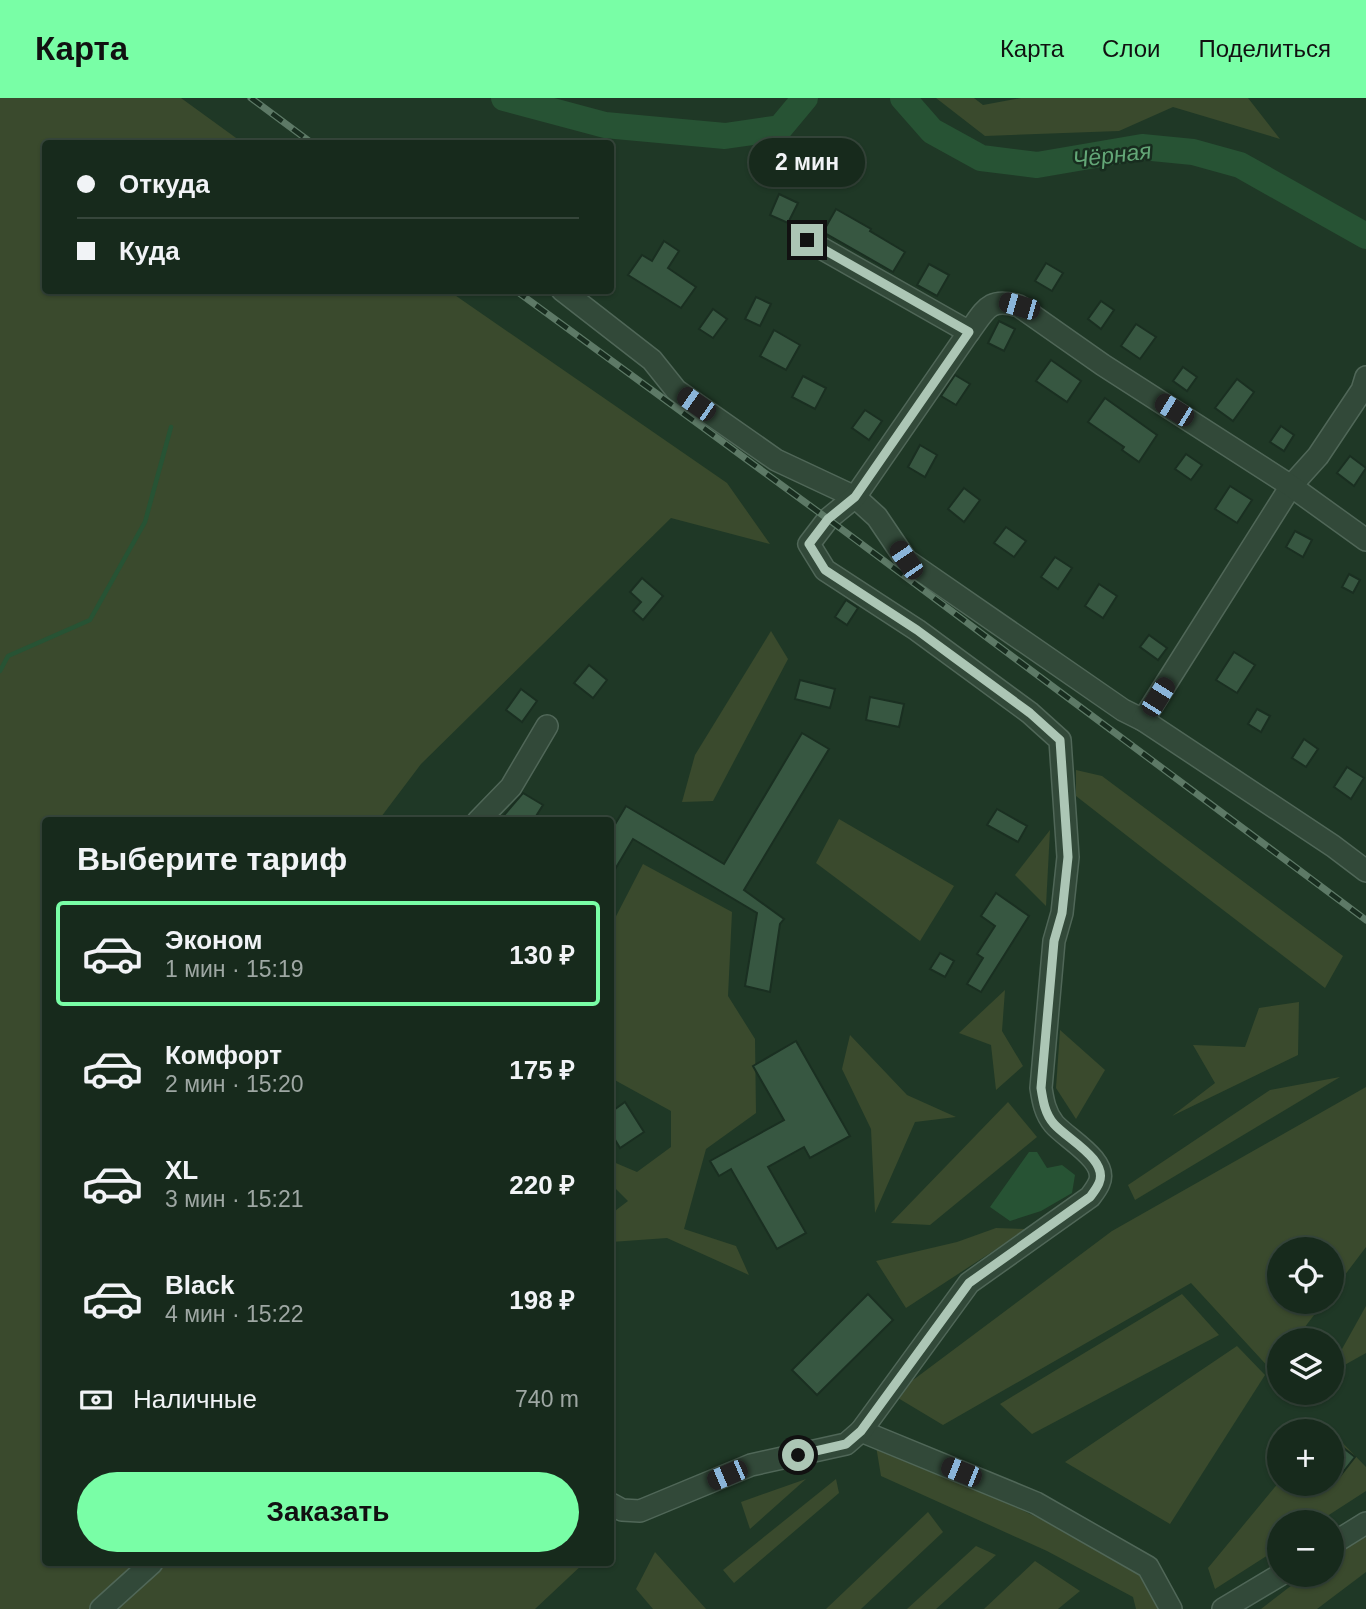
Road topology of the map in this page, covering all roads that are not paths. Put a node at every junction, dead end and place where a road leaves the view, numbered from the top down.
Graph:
1 (807, 240) dead end
2 (567, 294) edge
3 (969, 332) junction
4 (1366, 377) edge
5 (1291, 486) junction
6 (855, 497) junction
7 (1366, 540) edge
8 (1143, 720) junction
9 (547, 726) dead end
10 (482, 817) edge
11 (1366, 871) edge
12 (861, 1431) junction
13 (614, 1506) edge
14 (1366, 1523) edge
15 (1344, 1537) edge
16 (149, 1566) edge
17 (1267, 1583) edge
18 (101, 1609) edge
19 (1171, 1609) edge
20 (1223, 1609) edge

1 - 3 street
2 - 6 street
3 - 5 street
3 - 6 street
4 - 5 street
5 - 7 street
5 - 8 street
6 - 8 street
6 - 12 street
8 - 11 street
9 - 10 street
12 - 13 street
12 - 19 street
14 - 15 street
16 - 18 street
17 - 20 street

